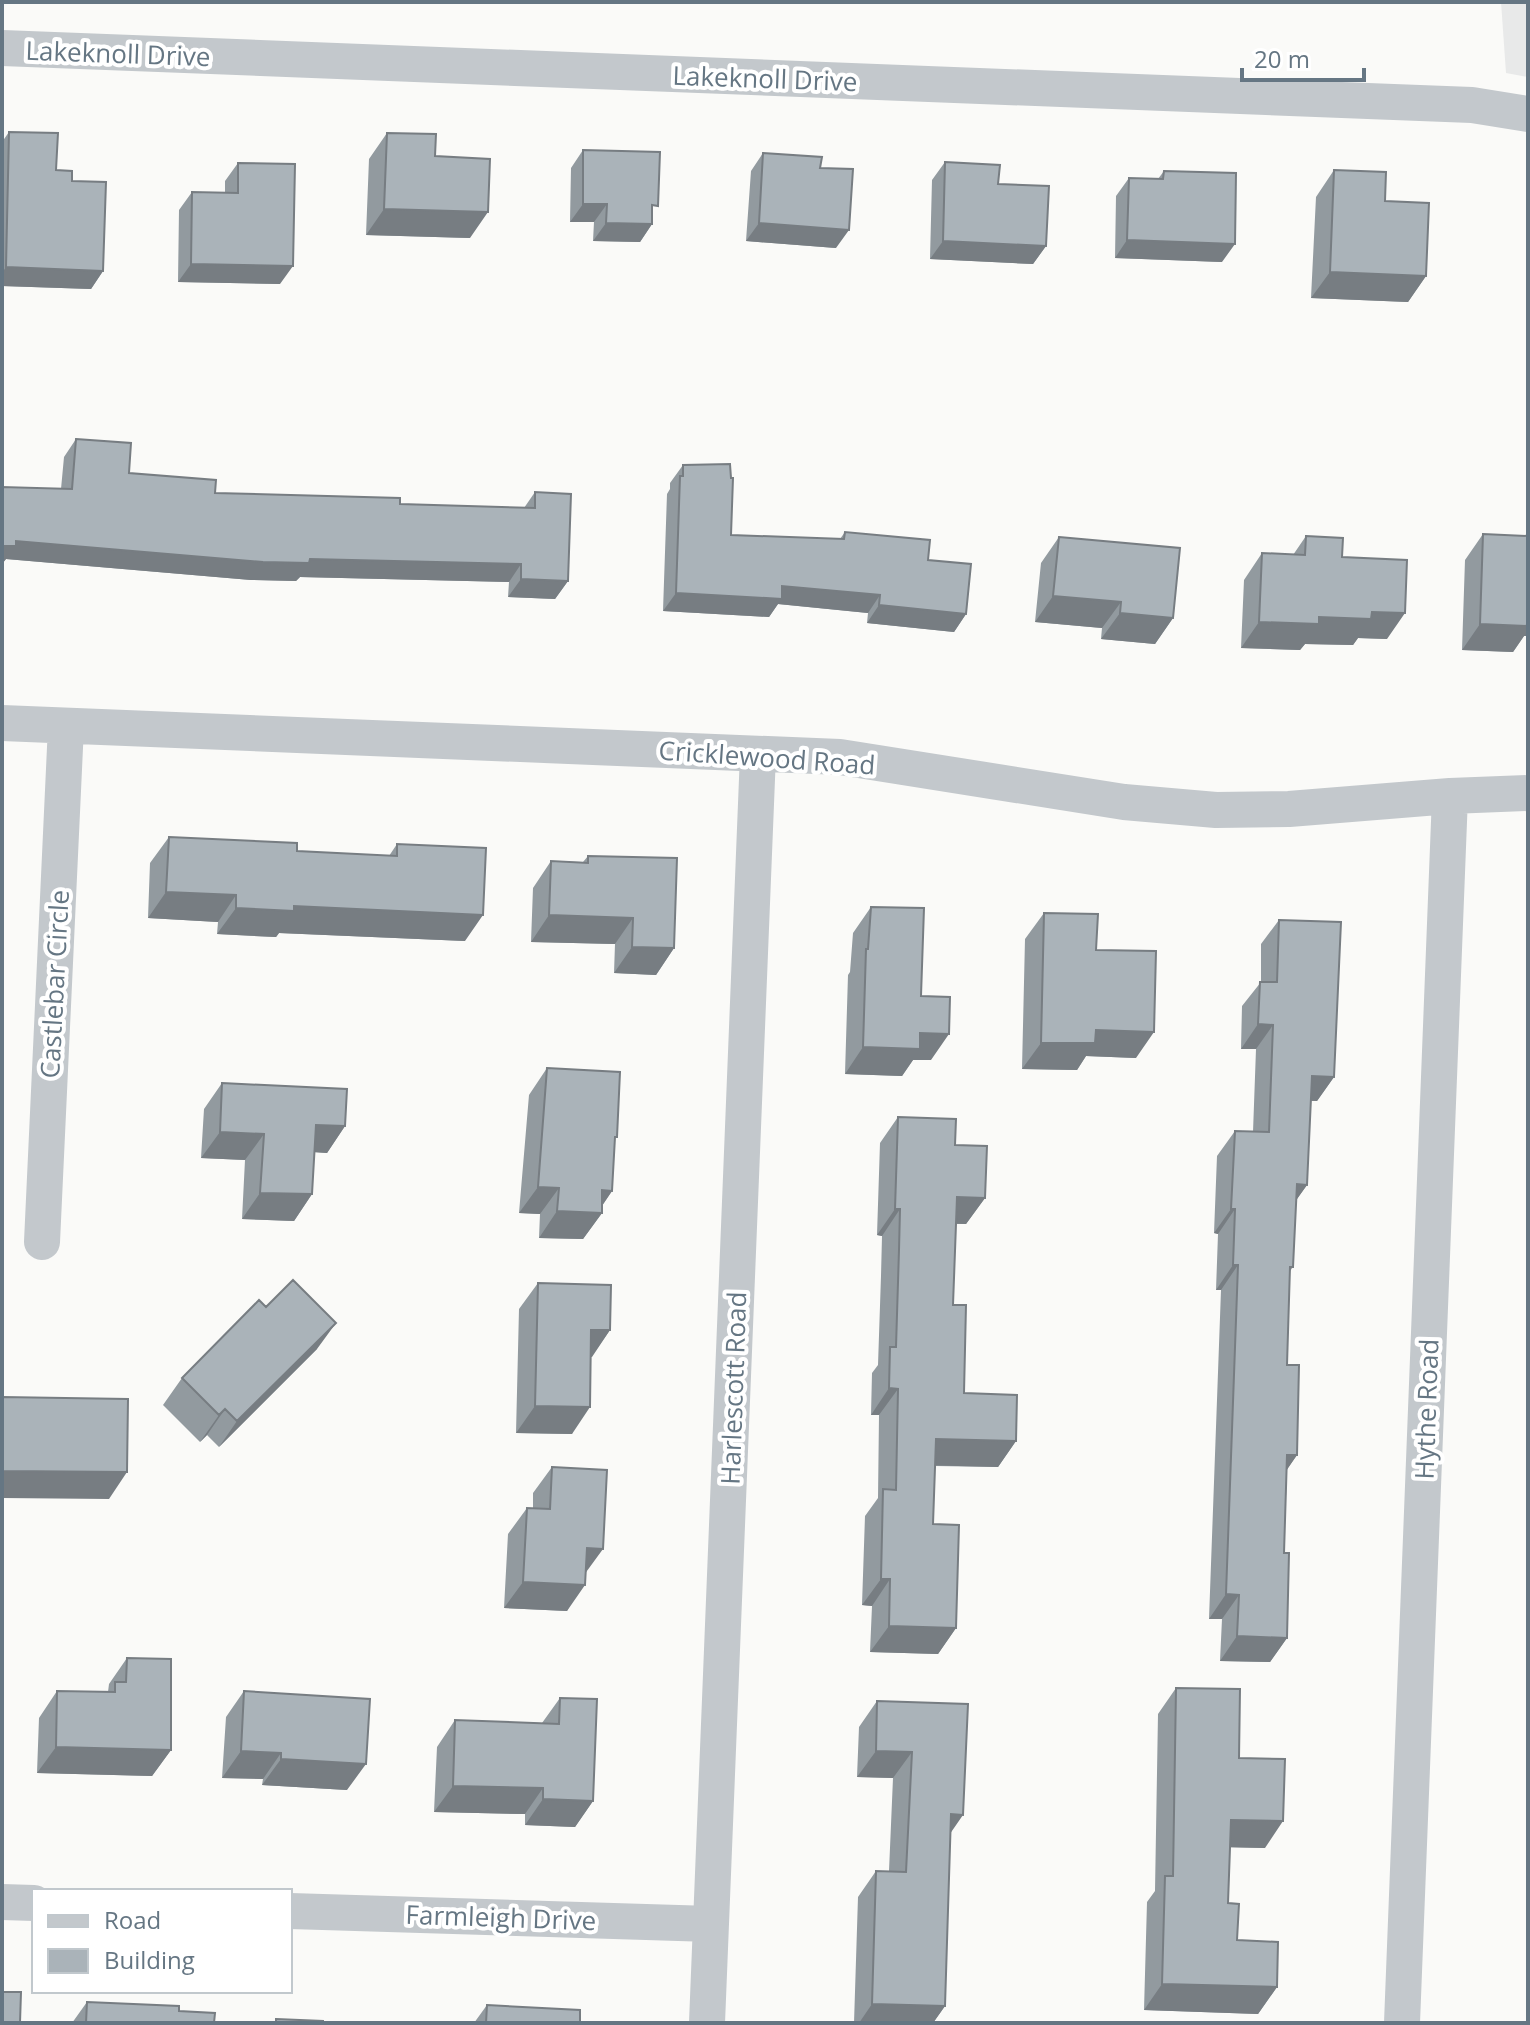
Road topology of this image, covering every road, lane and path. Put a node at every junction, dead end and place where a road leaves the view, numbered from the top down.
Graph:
1 (2, 48) edge
2 (1528, 114) edge
3 (2, 723) edge
4 (66, 726) junction
5 (758, 754) junction
6 (1528, 793) edge
7 (1450, 796) junction
8 (42, 1242) dead end
9 (2, 1902) edge
10 (32, 1903) edge
11 (292, 1911) edge
12 (711, 1924) junction
13 (707, 2023) edge
14 (1402, 2023) edge

1 - 2 street, Lakeknoll Drive
3 - 4 street, Cricklewood Road
4 - 5 street, Cricklewood Road
4 - 8 street, Castlebar Circle
5 - 7 street, Cricklewood Road
5 - 12 street, Harlescott Road
6 - 7 street, Cricklewood Road
7 - 14 street, Hythe Road
9 - 10 street
11 - 12 street, Farmleigh Drive
12 - 13 street, Harlescott Road

